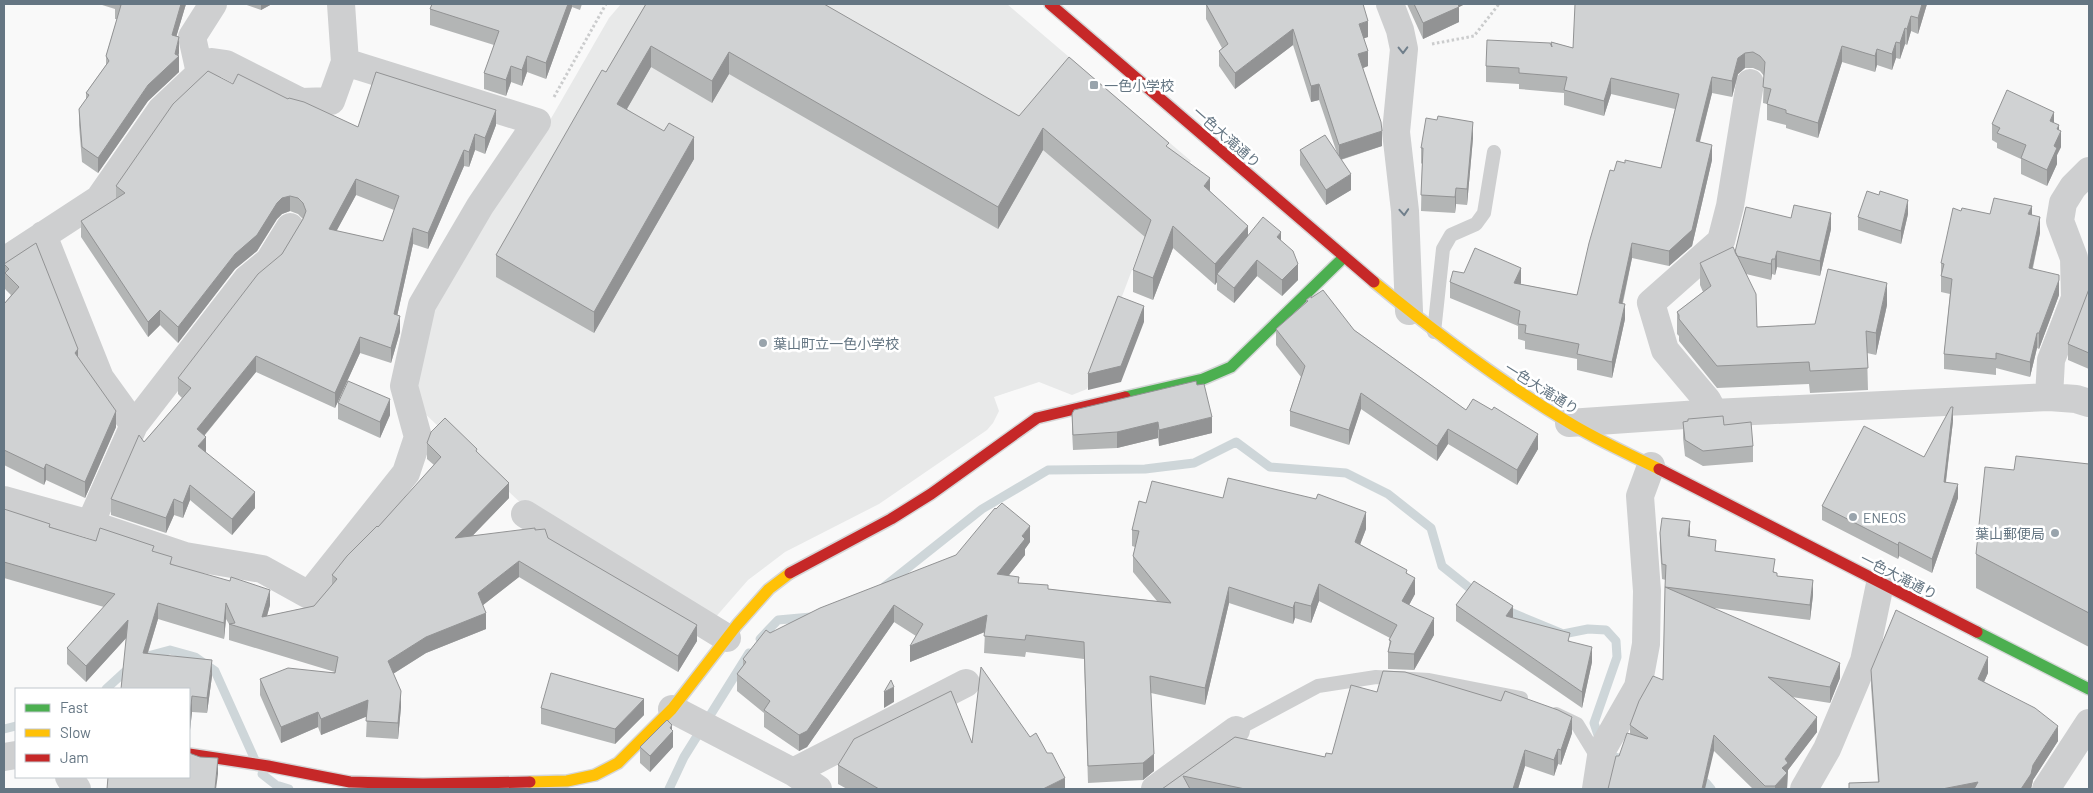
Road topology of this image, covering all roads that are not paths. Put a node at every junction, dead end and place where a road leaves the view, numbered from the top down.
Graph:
1 (213, 4) edge
2 (341, 4) edge
3 (1050, 4) edge
4 (1390, 4) edge
5 (345, 62) junction
6 (200, 73) junction
7 (1750, 83) dead end
8 (1494, 152) dead end
9 (2089, 171) edge
10 (290, 227) dead end
11 (42, 235) junction
12 (1344, 257) junction
13 (4, 261) edge
14 (1409, 311) junction
15 (1434, 332) junction
16 (2048, 397) junction
17 (2089, 403) edge
18 (1714, 413) junction
19 (1569, 423) junction
20 (134, 424) junction
21 (1651, 466) junction
22 (4, 500) edge
23 (524, 514) dead end
24 (90, 524) junction
25 (1880, 584) junction
26 (727, 638) junction
27 (966, 683) dead end
28 (2089, 689) edge
29 (680, 713) junction
30 (2089, 723) edge
31 (1236, 730) joint
32 (190, 754) edge
33 (1600, 767) edge
34 (793, 772) junction
35 (70, 778) edge
36 (77, 789) edge
37 (818, 789) edge
38 (1155, 789) edge
39 (1804, 789) edge
40 (2046, 789) edge

1 - 6 street
2 - 5 street
3 - 12 street, 一色大滝通り
4 -> 14 street
5 - 6 street
5 - 24 street
6 - 11 street
7 - 18 street
8 - 15 lane
9 - 16 street
10 - 20 street
11 - 13 street
11 - 20 street
12 - 14 street, 一色大滝通り
12 - 26 street
14 - 15 street, 一色大滝通り
15 - 19 street, 一色大滝通り
16 - 17 street
16 - 18 street
18 - 19 street
19 - 21 street, 一色大滝通り
20 - 24 street
21 - 25 street, 一色大滝通り
21 - 33 street
22 - 24 street
23 - 26 street
25 - 28 street, 一色大滝通り
25 - 39 street
26 - 29 street
27 - 34 street
29 - 32 street
29 - 34 street
30 - 40 street
31 - 33 lane
31 - 38 street
34 - 37 street
35 - 36 street

